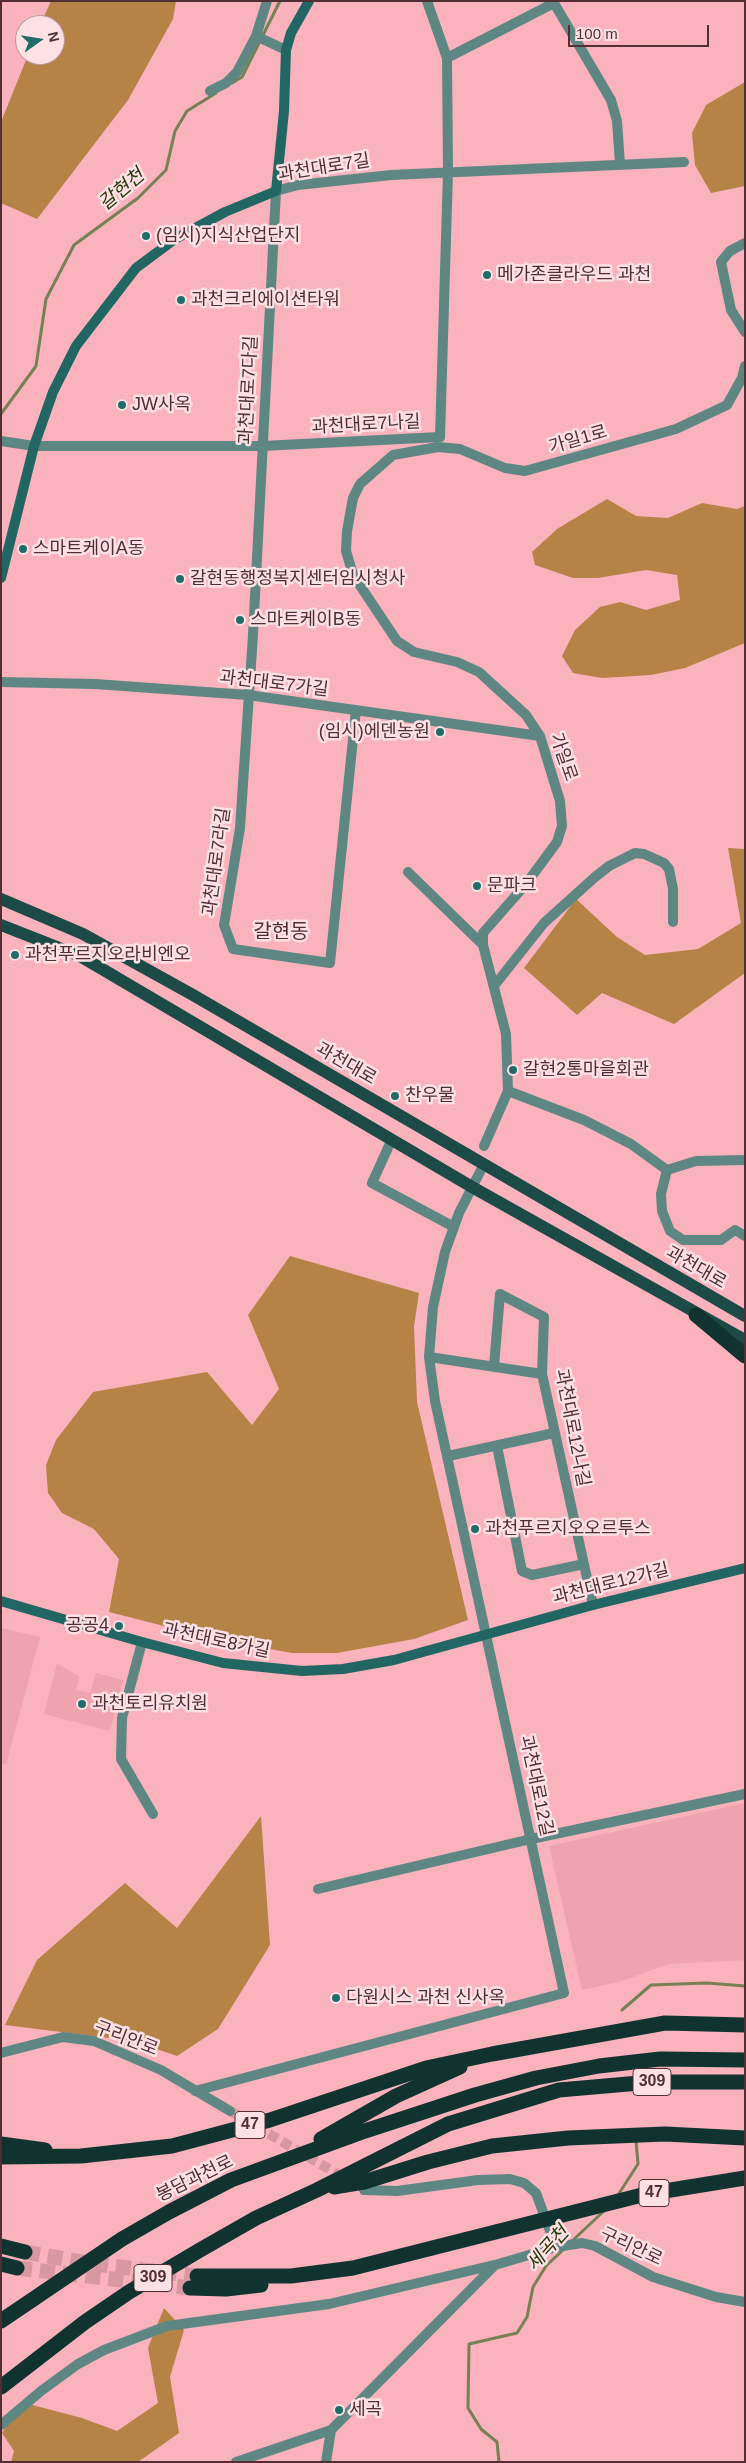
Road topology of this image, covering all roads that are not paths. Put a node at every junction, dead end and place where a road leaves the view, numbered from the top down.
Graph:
1 (268, 1) edge
2 (309, 1) edge
3 (427, 1) edge
4 (256, 36) junction
5 (286, 50) junction
6 (447, 58) junction
7 (210, 92) dead end
8 (684, 162) dead end
9 (620, 164) junction
10 (448, 172) junction
11 (276, 191) junction
12 (745, 243) edge
13 (745, 332) edge
14 (745, 366) edge
15 (3, 442) edge
16 (34, 446) junction
17 (262, 446) junction
18 (393, 455) joint
19 (1, 578) edge
20 (1, 682) edge
21 (248, 695) junction
22 (356, 710) junction
23 (540, 736) junction
24 (408, 872) dead end
25 (1, 899) edge
26 (673, 922) dead end
27 (1, 925) edge
28 (483, 945) junction
29 (494, 986) junction
30 (508, 1091) junction
31 (392, 1139) junction
32 (484, 1146) dead end
33 (745, 1160) edge
34 (484, 1164) junction
35 (667, 1170) junction
36 (472, 1187) junction
37 (454, 1228) junction
38 (745, 1236) edge
39 (696, 1314) junction
40 (745, 1316) edge
41 (745, 1340) edge
42 (745, 1356) edge
43 (429, 1357) junction
44 (494, 1366) junction
45 (542, 1374) junction
46 (554, 1433) junction
47 (497, 1446) junction
48 (448, 1456) junction
49 (584, 1564) junction
50 (745, 1568) edge
51 (1, 1601) edge
52 (593, 1605) junction
53 (486, 1634) junction
54 (142, 1642) junction
55 (745, 1794) edge
56 (153, 1814) dead end
57 (531, 1839) junction
58 (318, 1889) dead end
59 (745, 2025) edge
60 (1, 2052) edge
61 (492, 2054) junction
62 (745, 2060) edge
63 (745, 2082) edge
64 (196, 2091) junction
65 (230, 2111) tunnel mouth
66 (745, 2138) edge
67 (1, 2144) edge
68 (82, 2156) junction
69 (1, 2157) edge
70 (287, 2158) junction
71 (745, 2178) edge
72 (318, 2190) junction
73 (364, 2190) dead end
74 (1, 2246) edge
75 (556, 2247) junction
76 (25, 2252) tunnel mouth
77 (1, 2264) edge
78 (495, 2265) junction
79 (17, 2268) tunnel mouth
80 (460, 2274) junction
81 (194, 2282) tunnel mouth
82 (470, 2292) junction
83 (745, 2302) edge
84 (3, 2320) edge
85 (1, 2387) edge
86 (1, 2425) edge
87 (331, 2430) junction
88 (236, 2462) edge
89 (326, 2462) edge

1 - 4 street
2 - 5 street, 과천대로7다길
3 - 6 street, 과천대로7나길
4 - 5 street
4 - 7 street
5 - 11 street, 과천대로7다길
6 - 9 street
6 - 10 street, 과천대로7나길
8 - 9 street, 과천대로7길
9 - 10 street, 과천대로7길
10 - 11 street, 과천대로7길
10 - 17 street, 과천대로7나길
11 - 16 street, 과천대로7길
11 - 17 street, 과천대로7다길
12 - 13 street
14 - 18 street, 가일1로
15 - 16 street
16 - 17 street, 과천대로7나길
16 - 19 street, 과천대로7길
17 - 21 street, 과천대로7다길
18 - 23 street, 가일로
20 - 21 street, 과천대로7가길
21 - 22 street, 과천대로7가길
21 - 22 street, 과천대로7라길
22 - 23 street, 과천대로7가길
23 - 28 street, 가일로
24 - 28 street
25 - 34 main road, 과천대로
26 - 29 street
27 - 31 main road
28 - 29 street
29 - 30 street
30 - 32 street
30 - 35 street
31 - 36 main road
31 - 37 street
33 - 35 street
34 - 36 street, 과천대로12길
34 - 40 main road, 과천대로
35 - 38 street
36 - 37 street, 과천대로12길
36 - 39 main road
37 - 43 street, 과천대로12길
39 - 41 main road
39 - 42 highway
43 - 44 street
43 - 48 street, 과천대로12길
44 - 45 street
44 - 45 street, 과천대로12나길
45 - 46 street, 과천대로12나길
46 - 47 street
46 - 49 street, 과천대로12나길
47 - 48 street
47 - 49 street
48 - 53 street, 과천대로12길
49 - 52 street, 과천대로12나길
50 - 52 street, 과천대로12가길
51 - 54 street, 과천대로8가길
52 - 53 street, 과천대로12가길
53 - 54 street, 과천대로8가길
53 - 57 street, 과천대로12길
54 - 56 street
55 - 57 street
57 - 58 street
57 - 64 street, 과천대로12길
59 - 61 highway, 47
60 - 64 street, 구리안로
61 - 68 highway, 47
61 - 70 highway
62 - 70 highway, 봉담과천로
63 - 72 highway, 309
64 - 65 street, 구리안로
66 - 72 highway
67 - 68 highway
68 - 69 highway, 47
70 - 84 highway, 봉담과천로
71 - 81 highway, 47
72 - 85 highway, 309
73 - 75 street
74 - 76 highway
75 - 78 street, 구리안로
75 - 83 street, 구리안로
77 - 79 highway
78 - 80 street, 구리안로
78 - 82 street
80 - 82 street
80 - 86 street, 구리안로
82 - 87 street
87 - 88 street
87 - 89 street

